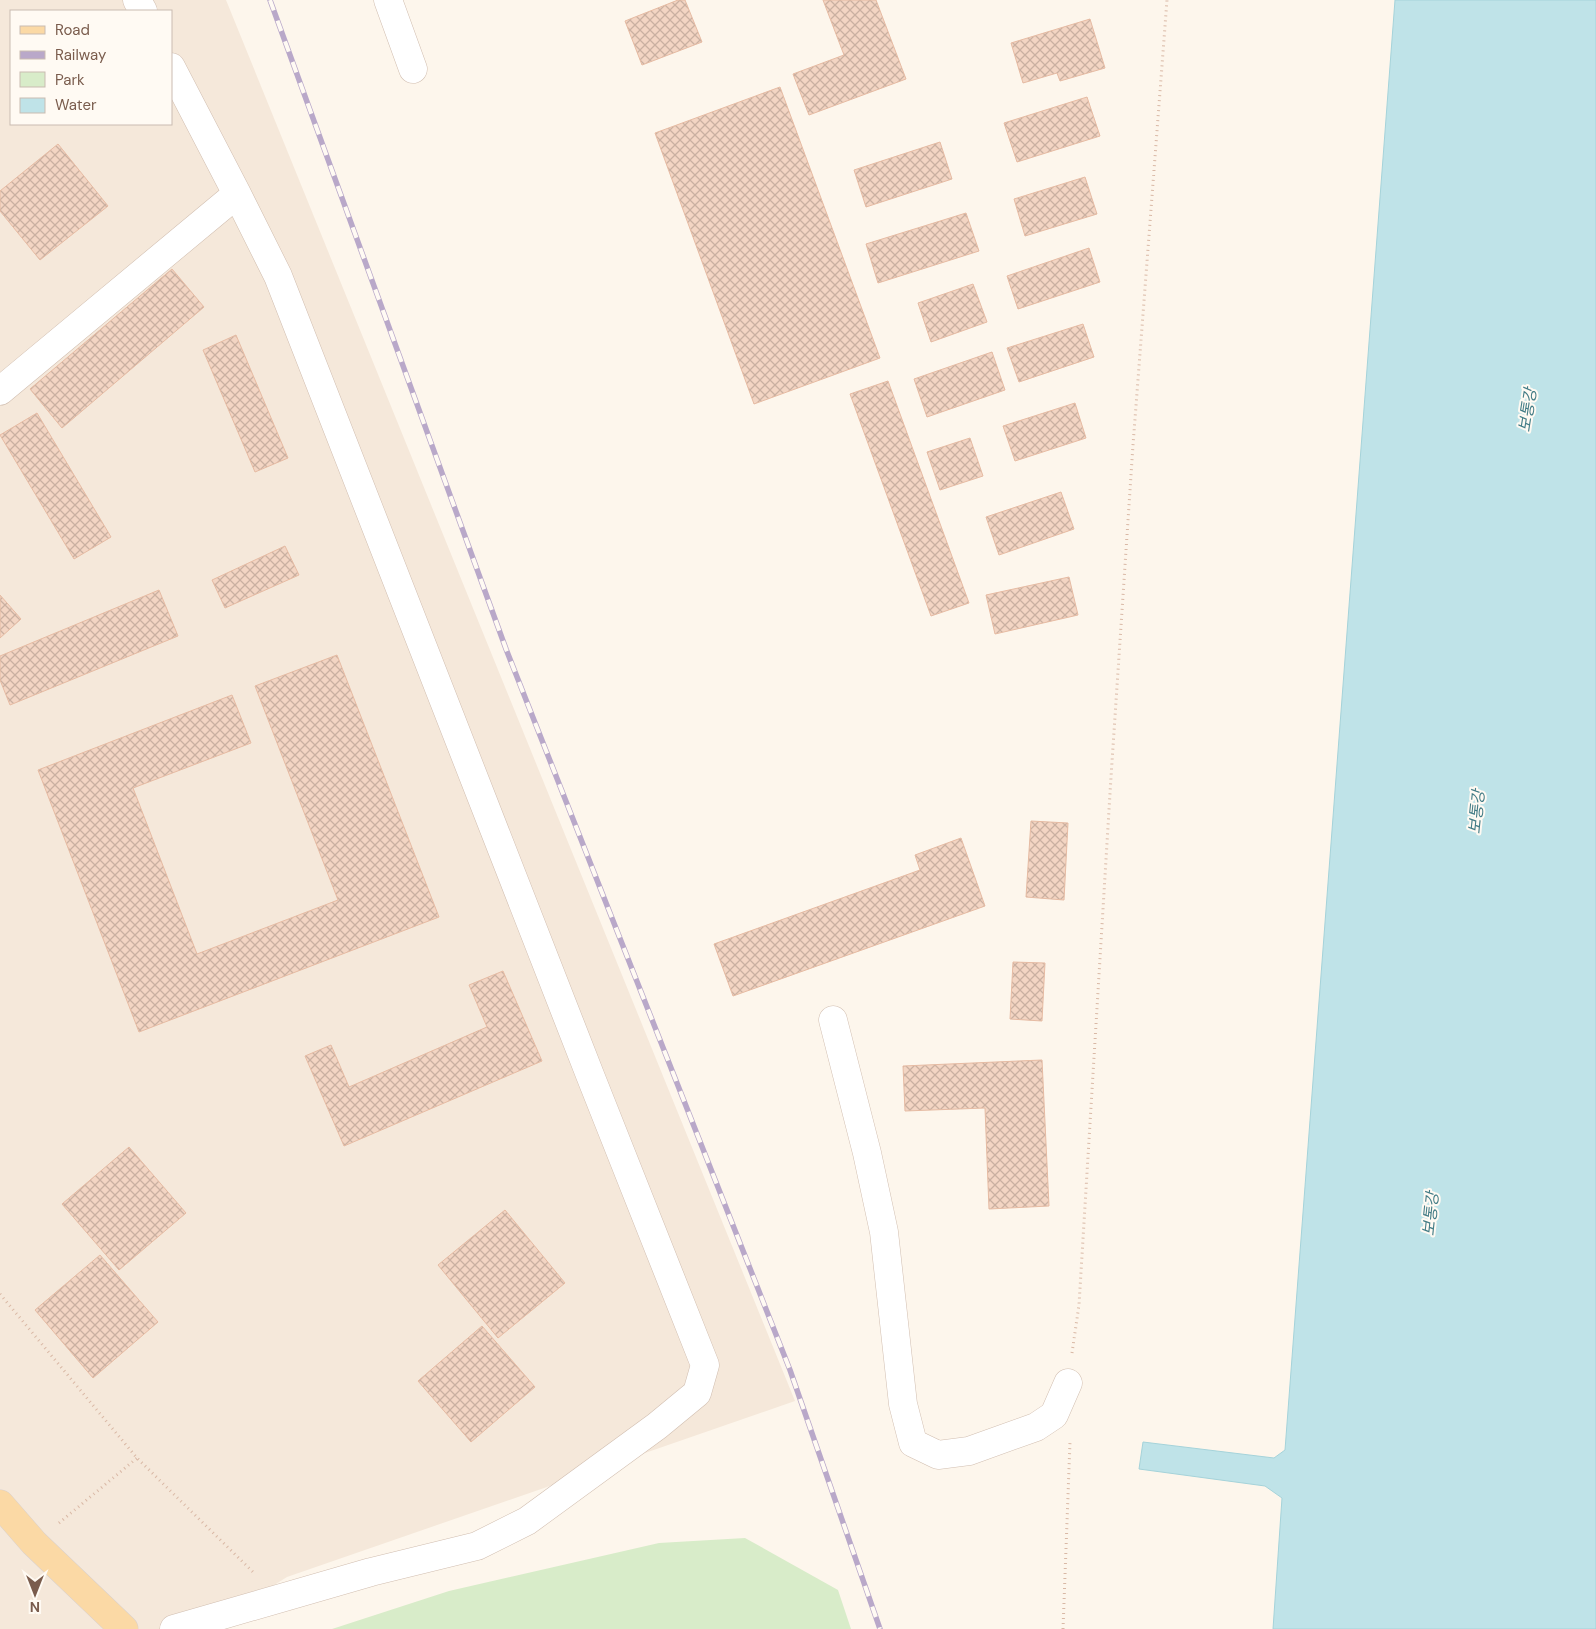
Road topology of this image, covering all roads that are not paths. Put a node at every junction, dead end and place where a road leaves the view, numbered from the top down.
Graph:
1 (388, 0) edge
2 (172, 69) edge
3 (413, 69) dead end
4 (237, 194) junction
5 (0, 391) edge
6 (833, 1020) dead end
7 (1068, 1383) road end
8 (0, 1504) edge
9 (124, 1629) edge
10 (174, 1629) edge

1 - 3 street
2 - 4 street
4 - 5 street
4 - 10 street
6 - 7 street
8 - 9 main road

